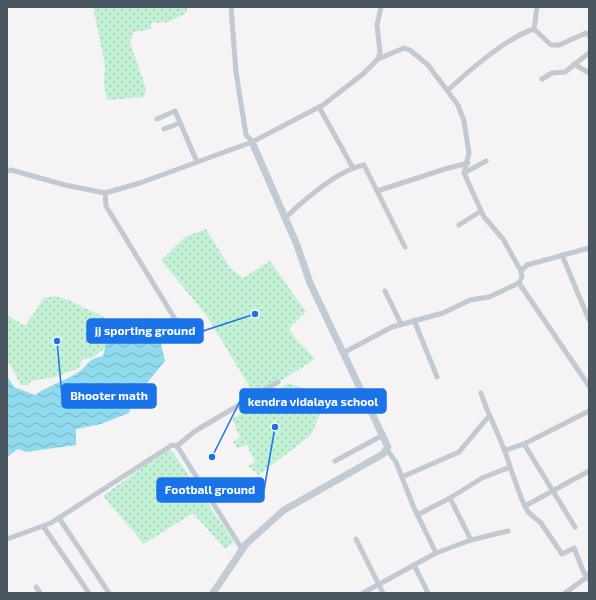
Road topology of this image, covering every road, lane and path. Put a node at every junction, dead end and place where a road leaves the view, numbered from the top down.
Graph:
1 (231, 7) edge
2 (382, 7) edge
3 (536, 7) edge
4 (534, 29) junction
5 (589, 36) edge
6 (589, 53) edge
7 (378, 59) junction
8 (574, 64) junction
9 (589, 73) edge
10 (542, 79) dead end
11 (448, 90) junction
12 (319, 107) junction
13 (157, 119) dead end
14 (180, 123) junction
15 (164, 129) dead end
16 (253, 142) junction
17 (486, 161) dead end
18 (197, 162) junction
19 (468, 163) junction
20 (353, 168) junction
21 (7, 171) edge
22 (464, 173) junction
23 (377, 191) junction
24 (105, 192) junction
25 (481, 211) junction
26 (285, 218) junction
27 (459, 225) dead end
28 (405, 247) dead end
29 (589, 248) edge
30 (562, 255) junction
31 (521, 271) junction
32 (519, 283) junction
33 (385, 291) dead end
34 (414, 320) junction
35 (589, 320) edge
36 (401, 324) junction
37 (186, 337) dead end
38 (344, 353) junction
39 (437, 377) dead end
40 (278, 382) dead end
41 (589, 386) edge
42 (481, 393) dead end
43 (589, 411) edge
44 (489, 416) junction
45 (383, 435) junction
46 (524, 444) junction
47 (177, 446) junction
48 (387, 450) junction
49 (506, 450) junction
50 (335, 460) dead end
51 (510, 467) junction
52 (588, 473) edge
53 (402, 477) junction
54 (554, 490) junction
55 (450, 498) junction
56 (525, 506) junction
57 (417, 515) junction
58 (59, 518) junction
59 (43, 526) junction
60 (576, 527) dead end
61 (508, 531) dead end
62 (7, 539) edge
63 (356, 539) dead end
64 (471, 540) junction
65 (242, 549) junction
66 (436, 553) junction
67 (414, 565) junction
68 (588, 578) edge
69 (378, 584) junction
70 (36, 587) dead end
71 (40, 593) edge
72 (89, 593) edge
73 (109, 593) edge
74 (213, 593) edge
75 (363, 593) edge
76 (383, 593) edge
77 (428, 593) edge
78 (565, 593) edge

1 - 16 street
2 - 7 street
3 - 4 street
4 - 5 street
4 - 11 street
6 - 8 street
7 - 11 street
7 - 12 street
8 - 9 street
8 - 10 street
11 - 19 street
12 - 16 street
12 - 20 street
13 - 14 street
14 - 15 street
14 - 18 street
16 - 18 street
16 - 26 main road
17 - 22 street
18 - 24 street
19 - 22 street
19 - 23 street
20 - 23 street
20 - 26 street
21 - 24 street
22 - 25 street
23 - 28 street
24 - 37 street
25 - 27 street
25 - 31 street
26 - 38 main road
29 - 30 street
30 - 31 street
30 - 35 street
31 - 32 street
32 - 34 street
32 - 41 street
33 - 36 street
34 - 36 street
34 - 39 street
36 - 38 street
38 - 45 main road
40 - 47 street
42 - 44 street
43 - 46 street
44 - 49 street
44 - 53 street
45 - 48 main road
45 - 50 street
46 - 49 street
46 - 54 street
47 - 58 street
47 - 65 street
48 - 53 street
48 - 65 main road
49 - 51 street
51 - 55 street
51 - 56 street
52 - 54 street
53 - 57 street
54 - 56 street
54 - 60 street
55 - 57 street
55 - 64 street
56 - 68 street
57 - 66 street
58 - 59 street
58 - 73 street
59 - 62 street
59 - 72 street
61 - 64 street
63 - 69 street
64 - 66 street
65 - 74 main road
66 - 67 street
67 - 69 street
67 - 77 street
68 - 78 street
69 - 75 street
69 - 76 street
70 - 71 street

